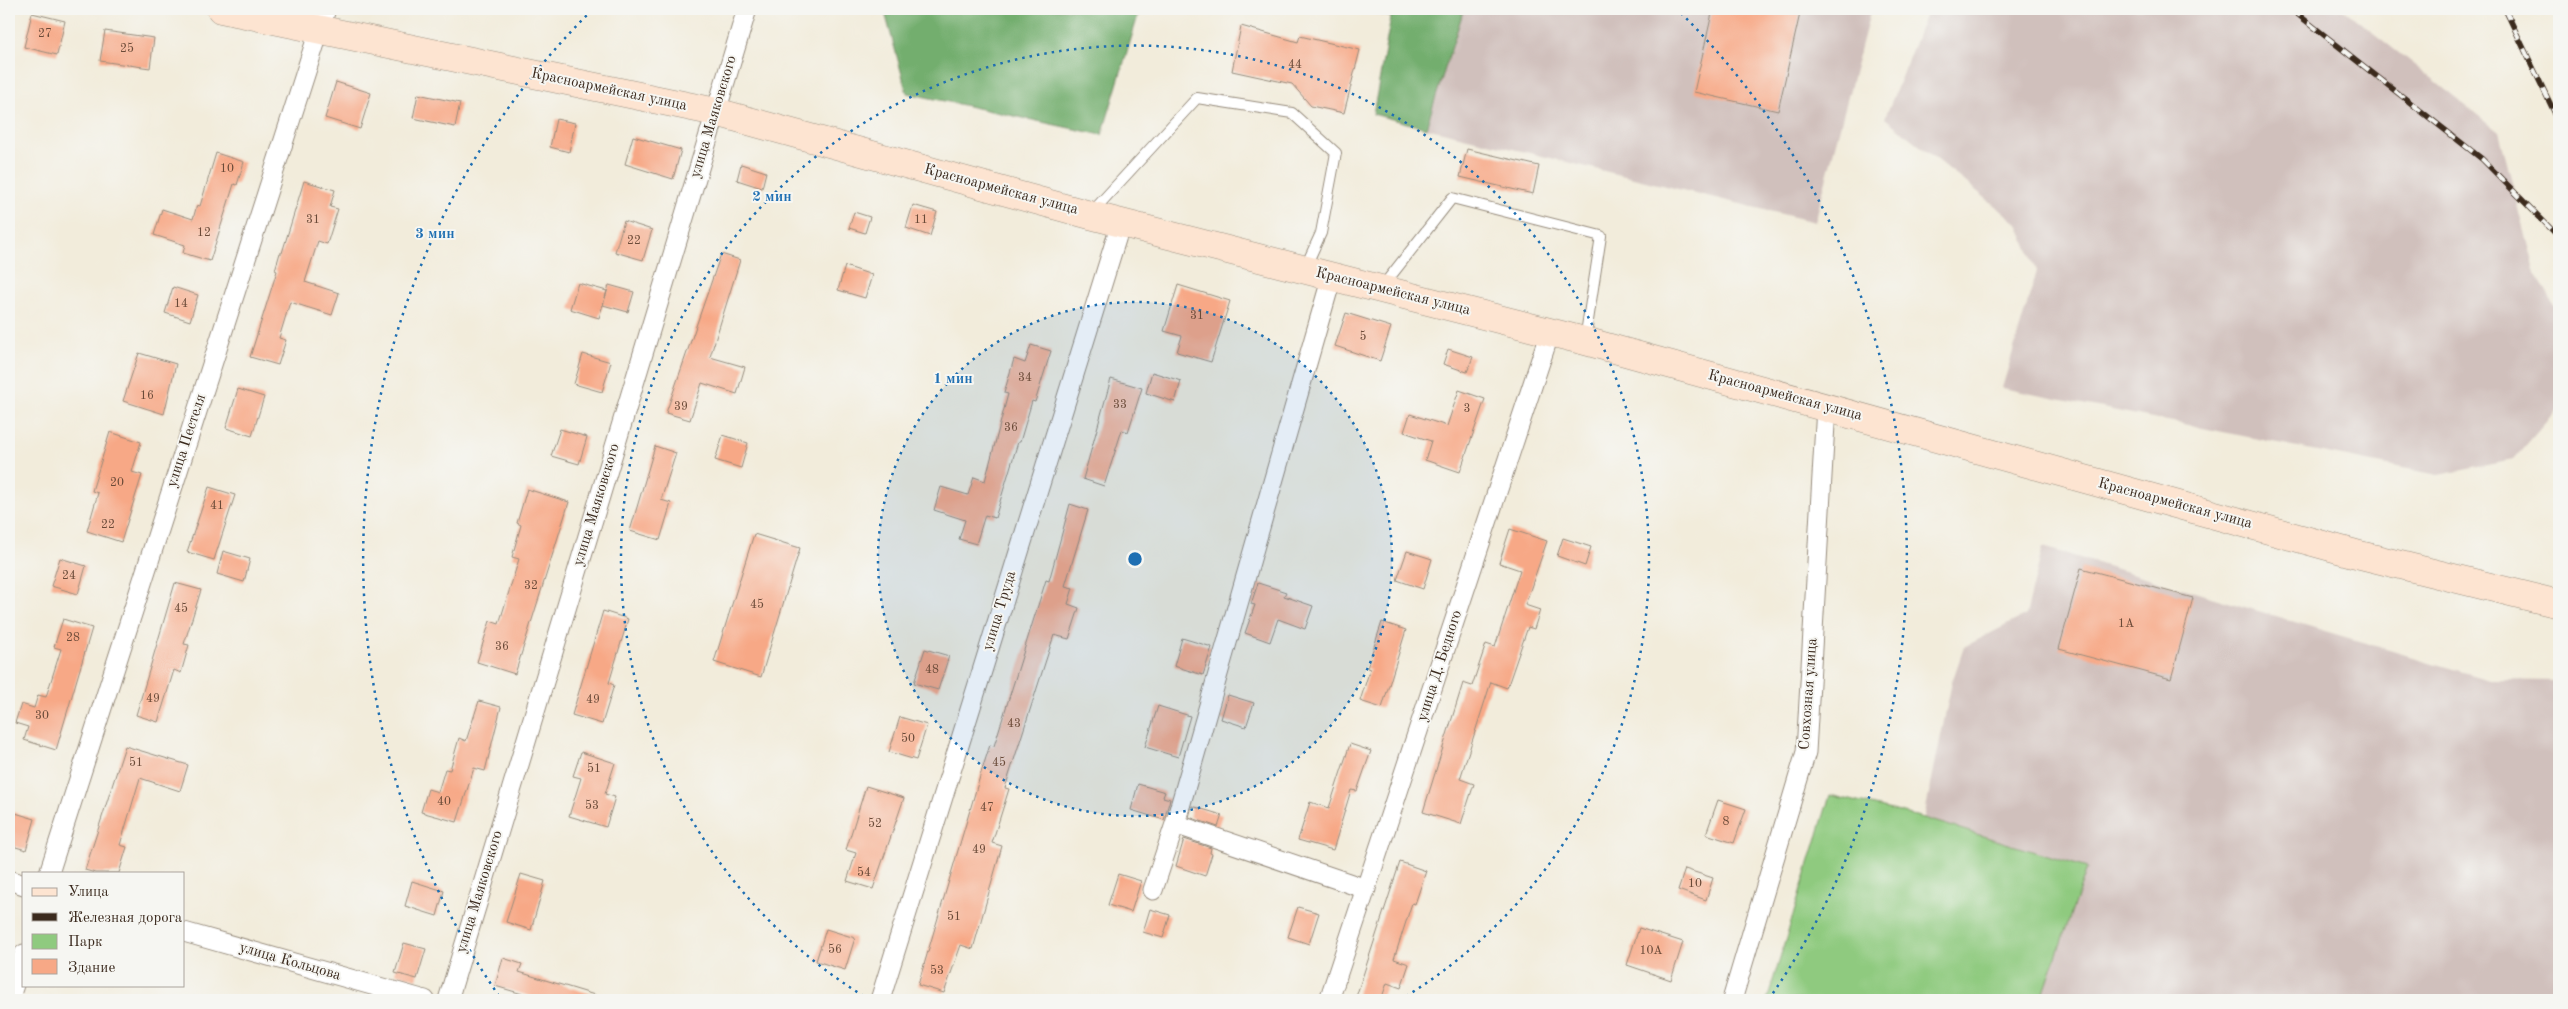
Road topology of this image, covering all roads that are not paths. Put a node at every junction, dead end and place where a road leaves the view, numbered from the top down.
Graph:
1 (221, 9) edge
2 (747, 9) edge
3 (322, 20) edge
4 (716, 112) junction
5 (1090, 215) junction
6 (1121, 223) junction
7 (1305, 269) junction
8 (1332, 276) junction
9 (1381, 289) junction
10 (1550, 332) junction
11 (1585, 341) junction
12 (1826, 407) junction
13 (2559, 604) edge
14 (1176, 824) junction
15 (50, 872) edge
16 (9, 880) edge
17 (22, 884) edge
18 (1366, 889) junction
19 (1153, 890) dead end
20 (185, 932) edge
21 (22, 960) edge
22 (9, 1000) edge
23 (425, 1000) edge
24 (448, 1000) edge
25 (880, 1000) edge
26 (1329, 1000) edge
27 (1732, 1000) edge

1 - 3 main road, Красноармейская улица
2 - 4 street, улица Маяковского
3 - 4 main road, Красноармейская улица
3 - 15 street, улица Пестеля
4 - 5 main road, Красноармейская улица
4 - 24 street, улица Маяковского
5 - 6 main road, Красноармейская улица
5 - 7 lane
6 - 7 main road, Красноармейская улица
6 - 25 street, улица Труда
7 - 8 main road, Красноармейская улица
8 - 9 main road, Красноармейская улица
8 - 14 street
9 - 10 main road, Красноармейская улица
9 - 11 lane
10 - 11 main road, Красноармейская улица
10 - 18 street, улица Д. Бедного
11 - 12 main road, Красноармейская улица
12 - 13 main road, Красноармейская улица
12 - 27 street, Совхозная улица
14 - 18 street
14 - 19 street
16 - 17 street
18 - 26 street, улица Д. Бедного
20 - 23 street, улица Кольцова
21 - 22 street

